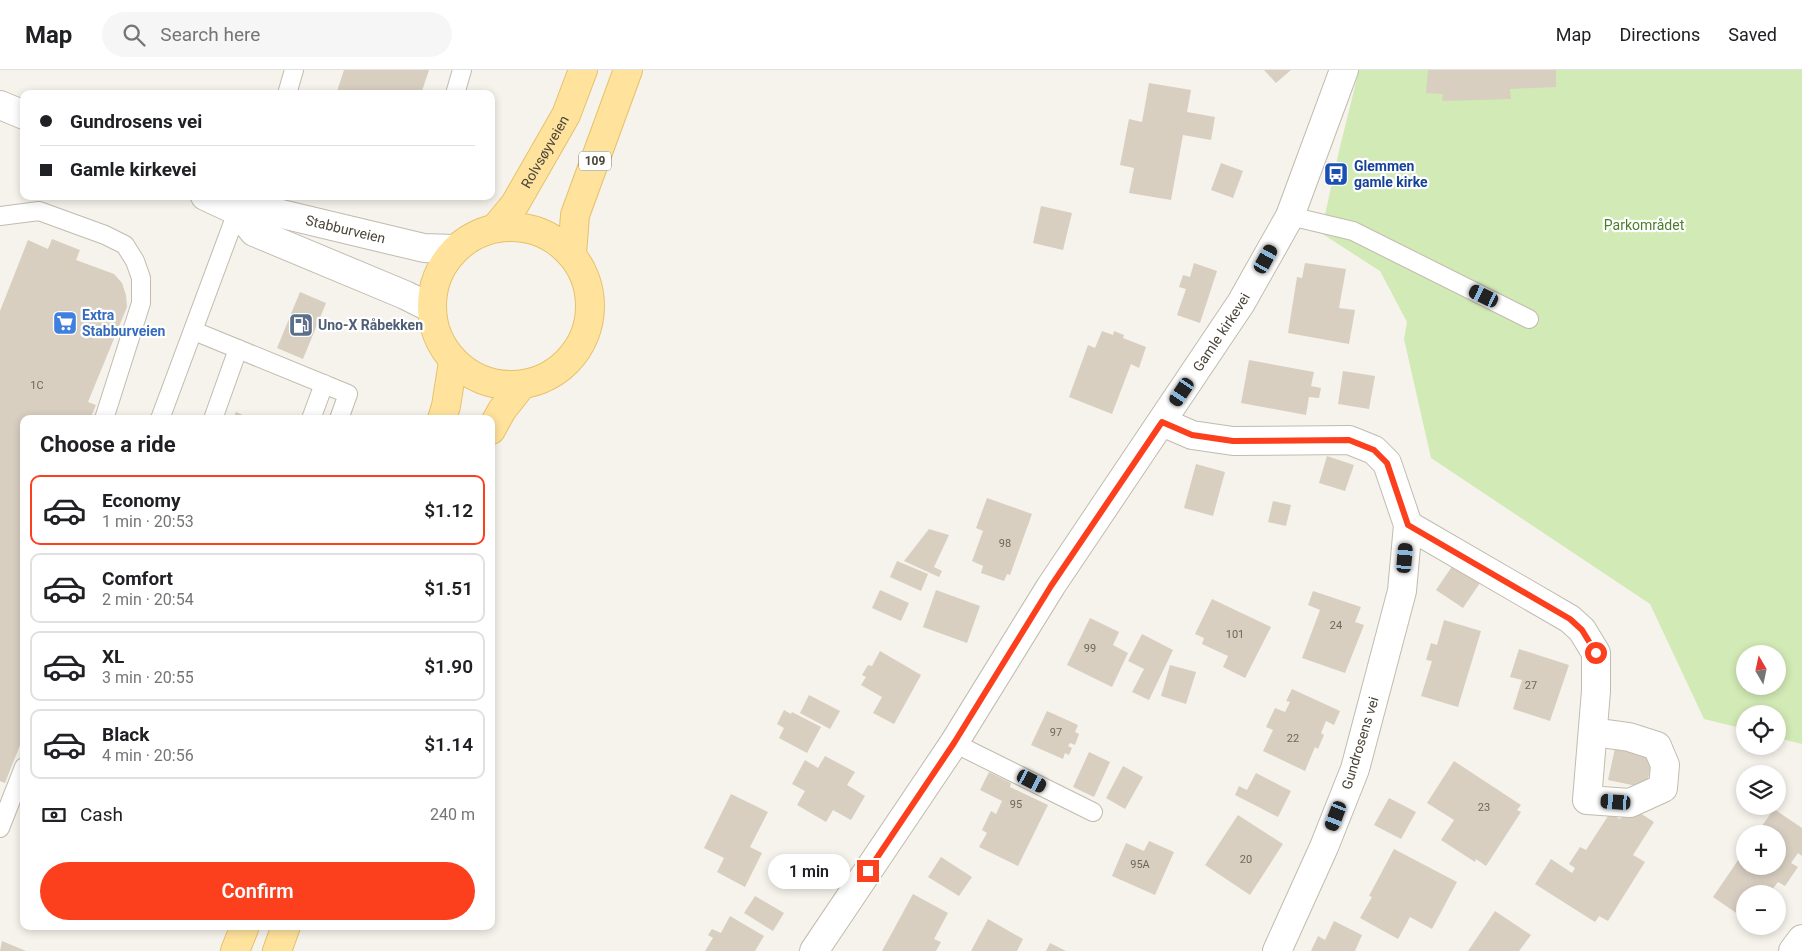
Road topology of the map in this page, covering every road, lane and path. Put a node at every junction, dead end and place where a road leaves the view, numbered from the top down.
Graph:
1 (293, 70) edge
2 (462, 70) edge
3 (583, 70) edge
4 (628, 70) edge
5 (1344, 70) edge
6 (287, 90) edge
7 (455, 90) edge
8 (0, 104) edge
9 (20, 113) edge
10 (222, 200) edge
11 (240, 204) edge
12 (0, 216) edge
13 (1290, 216) junction
14 (496, 227) junction
15 (454, 250) junction
16 (572, 254) junction
17 (431, 308) junction
18 (1529, 319) dead end
19 (194, 331) junction
20 (238, 350) junction
21 (453, 362) junction
22 (324, 384) junction
23 (520, 386) junction
24 (105, 415) edge
25 (162, 415) edge
26 (214, 415) edge
27 (312, 415) edge
28 (340, 415) edge
29 (443, 415) edge
30 (1162, 422) junction
31 (495, 423) edge
32 (1408, 525) junction
33 (1592, 732) dead end
34 (954, 743) junction
35 (20, 777) edge
36 (1093, 812) dead end
37 (0, 828) edge
38 (243, 930) edge
39 (285, 930) edge
40 (1802, 939) edge
41 (235, 951) edge
42 (277, 951) edge
43 (814, 951) edge
44 (1277, 951) edge
45 (1793, 951) edge

1 - 6 lane
2 - 7 lane
3 - 14 main road, Rolvsøyveien
4 - 16 main road, 109
5 - 13 street, Gamle kirkevei
8 - 9 street
10 - 11 street, Stabburveien
11 - 15 street, Stabburveien
11 - 17 street, Stabburveien
11 - 19 lane
12 - 24 lane
13 - 18 lane
13 - 30 street, Gamle kirkevei
14 - 15 main road
14 - 16 main road
15 - 17 main road
16 - 23 main road
17 - 21 main road
19 - 20 lane
19 - 25 lane
20 - 22 lane
20 - 26 lane
21 - 23 main road
21 - 29 main road
22 - 27 lane
22 - 28 lane
23 - 31 main road
30 - 32 street, Gundrosens vei
30 - 34 street, Gamle kirkevei
32 - 33 street
32 - 44 street, Gundrosens vei
34 - 36 lane
34 - 43 street, Gamle kirkevei
35 - 37 lane
38 - 41 main road
39 - 42 main road
40 - 45 street

